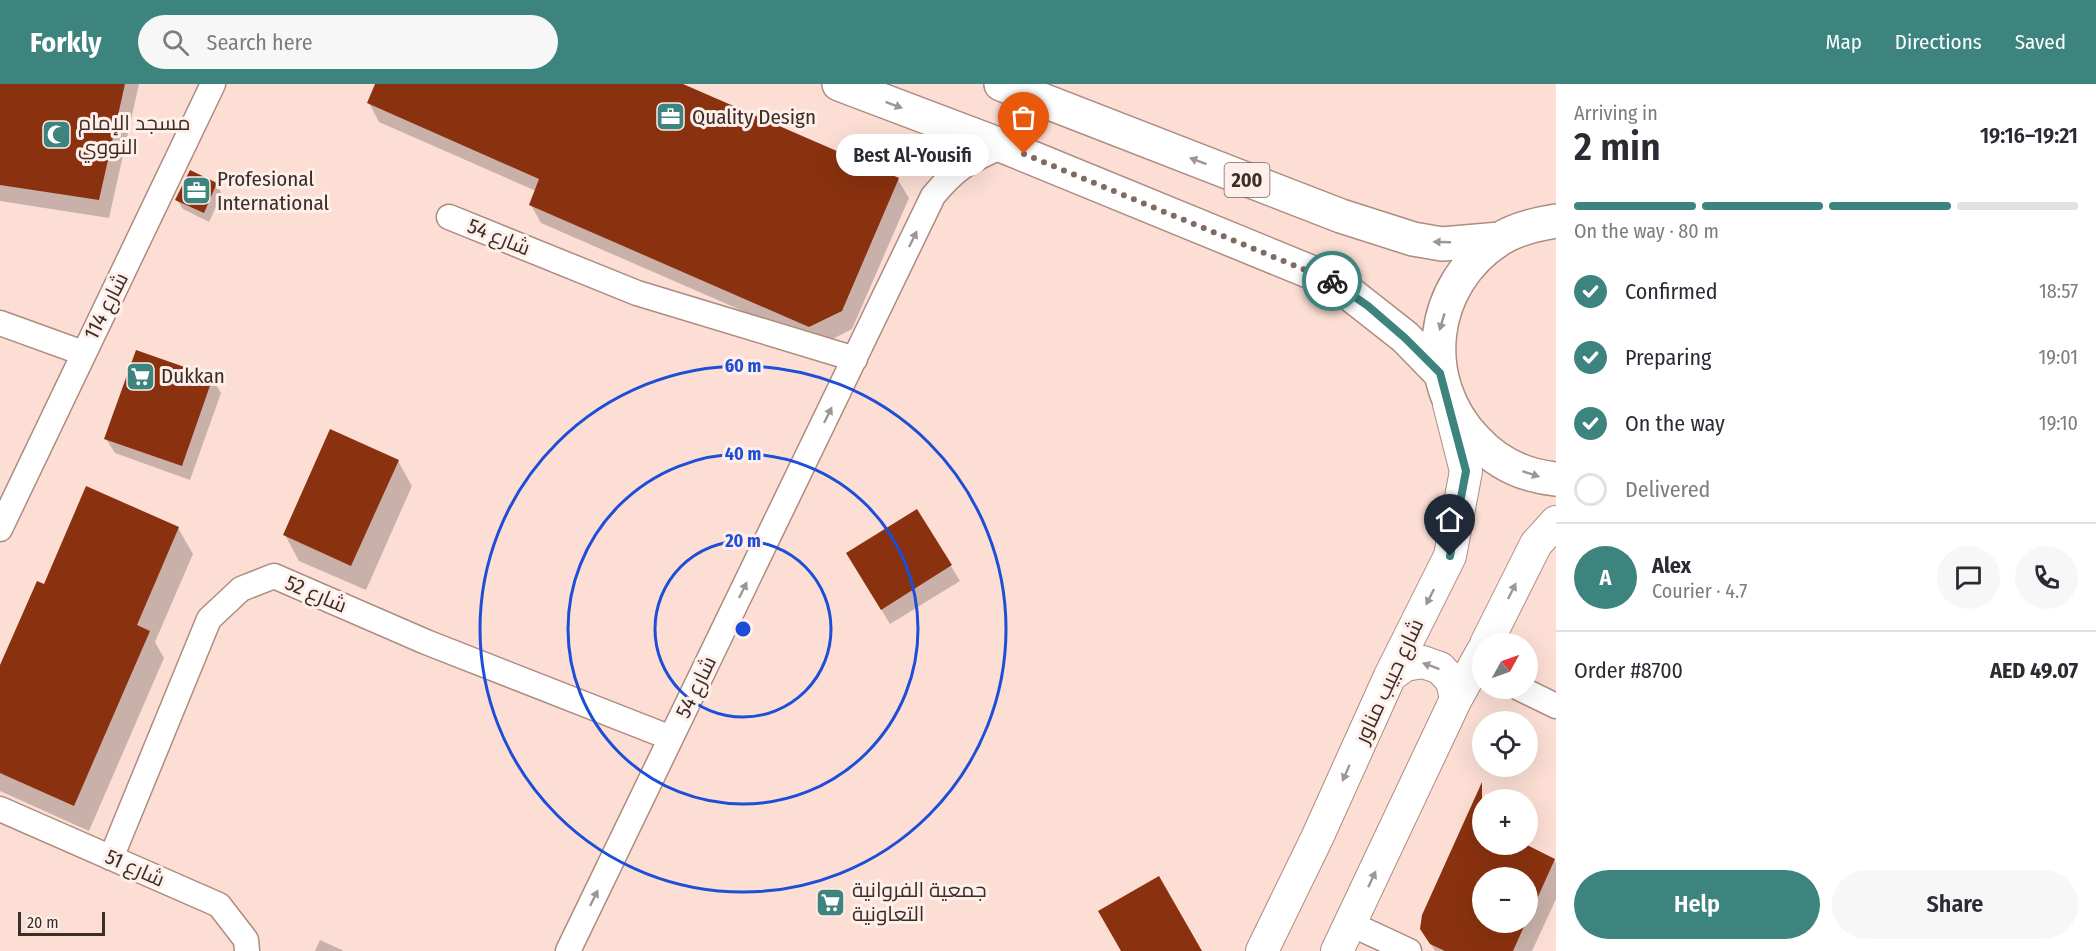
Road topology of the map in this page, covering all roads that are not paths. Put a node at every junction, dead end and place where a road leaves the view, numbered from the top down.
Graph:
1 (213, 84) edge
2 (839, 84) edge
3 (1001, 84) edge
4 (1003, 146) junction
5 (449, 217) dead end
6 (1556, 221) edge
7 (1500, 239) junction
8 (0, 323) edge
9 (83, 353) junction
10 (855, 359) junction
11 (1444, 386) junction
12 (1556, 478) edge
13 (1556, 522) edge
14 (0, 529) edge
15 (1493, 633) edge
16 (1472, 673) edge
17 (1390, 676) junction
18 (1538, 697) edge
19 (1456, 699) junction
20 (1556, 706) edge
21 (671, 738) junction
22 (0, 809) edge
23 (111, 858) junction
24 (1351, 924) junction
25 (247, 951) edge
26 (568, 951) edge
27 (1262, 951) edge
28 (1337, 951) edge
29 (1409, 951) edge

1 - 9 street, شارع 114
2 -> 4 main road, 200
7 -> 3 main road, 200
10 -> 4 street, شارع 54
4 - 11 main road, 200
5 - 10 street, شارع 54
6 - 7 main road, 200
7 -> 11 main road, 200
8 - 9 street
9 - 14 street, شارع 114
21 -> 10 street, شارع 54
11 -> 12 main road, 200
11 -> 17 street, شارع حبيب مناور
15 -> 13 street
16 - 19 street
19 -> 17 street
17 -> 27 street, شارع حبيب مناور
18 - 20 street
24 -> 19 street
21 - 23 street, شارع 52
26 -> 21 street, شارع 54
22 - 23 street, شارع 51
23 - 25 street, شارع 51
24 - 28 street
24 - 29 street

